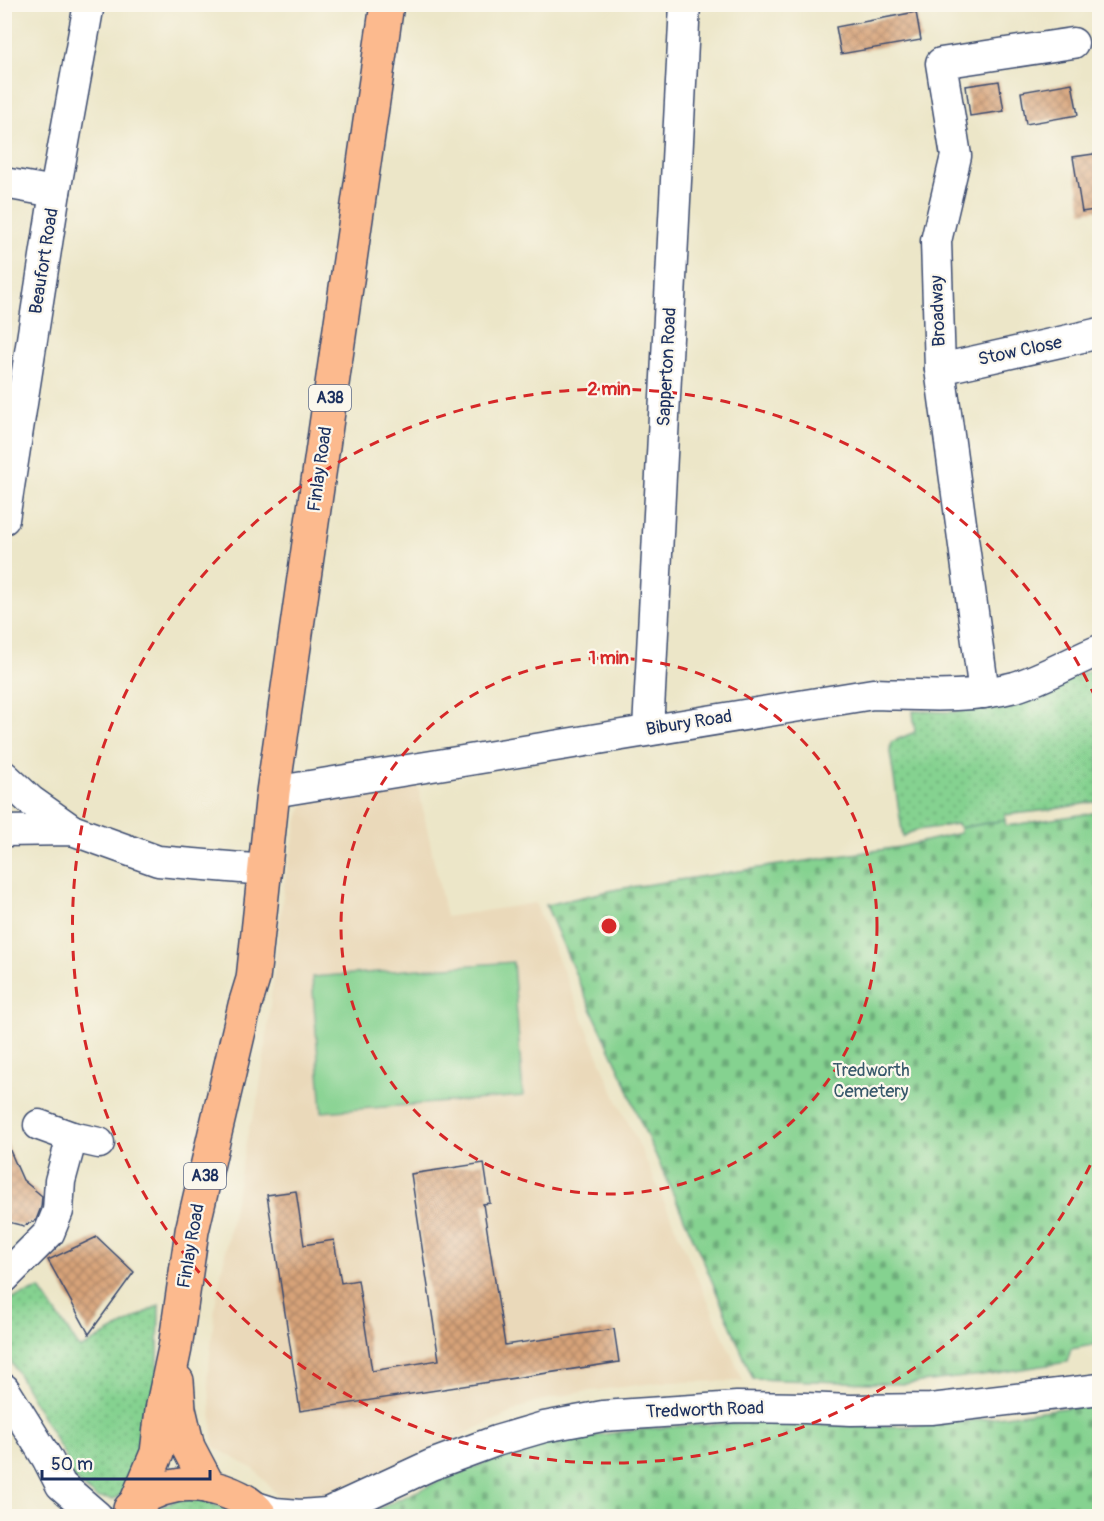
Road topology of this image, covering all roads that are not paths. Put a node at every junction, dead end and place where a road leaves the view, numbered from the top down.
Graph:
1 (89, 4) edge
2 (387, 4) edge
3 (685, 4) edge
4 (1073, 43) dead end
5 (4, 183) edge
6 (54, 192) junction
7 (1100, 333) edge
8 (940, 369) junction
9 (4, 519) edge
10 (1100, 650) edge
11 (984, 693) junction
12 (648, 730) junction
13 (4, 776) edge
14 (273, 792) junction
15 (72, 830) junction
16 (4, 831) edge
17 (253, 869) junction
18 (245, 1005) junction
19 (39, 1125) dead end
20 (4, 1278) edge
21 (175, 1348) junction
22 (4, 1389) edge
23 (1100, 1389) edge
24 (209, 1487) junction
25 (129, 1510) edge
26 (259, 1512) edge
27 (326, 1515) edge
28 (97, 1516) edge

1 - 6 street, Beaufort Road
2 - 14 highway, Finlay Road / A38
3 - 12 street, Sapperton Road
4 - 8 street, Broadway
5 - 6 street
6 - 9 street, Beaufort Road
7 - 8 street, Stow Close
8 - 11 street, Broadway
10 - 11 street, Bibury Road
11 - 12 street, Bibury Road
12 - 14 street, Bibury Road
13 - 15 street
14 - 17 highway, A38
14 - 18 highway, A38
15 - 16 street
15 - 17 street
17 - 18 highway, A38
18 - 21 highway, Finlay Road / A38
19 - 20 street
21 - 24 highway, Finlay Road / A38
21 - 25 highway, Finlay Road / A38
22 - 28 street
23 - 27 street, Tredworth Road
24 - 25 highway, A38
24 - 26 highway, A38
26 - 27 street, Tredworth Road

